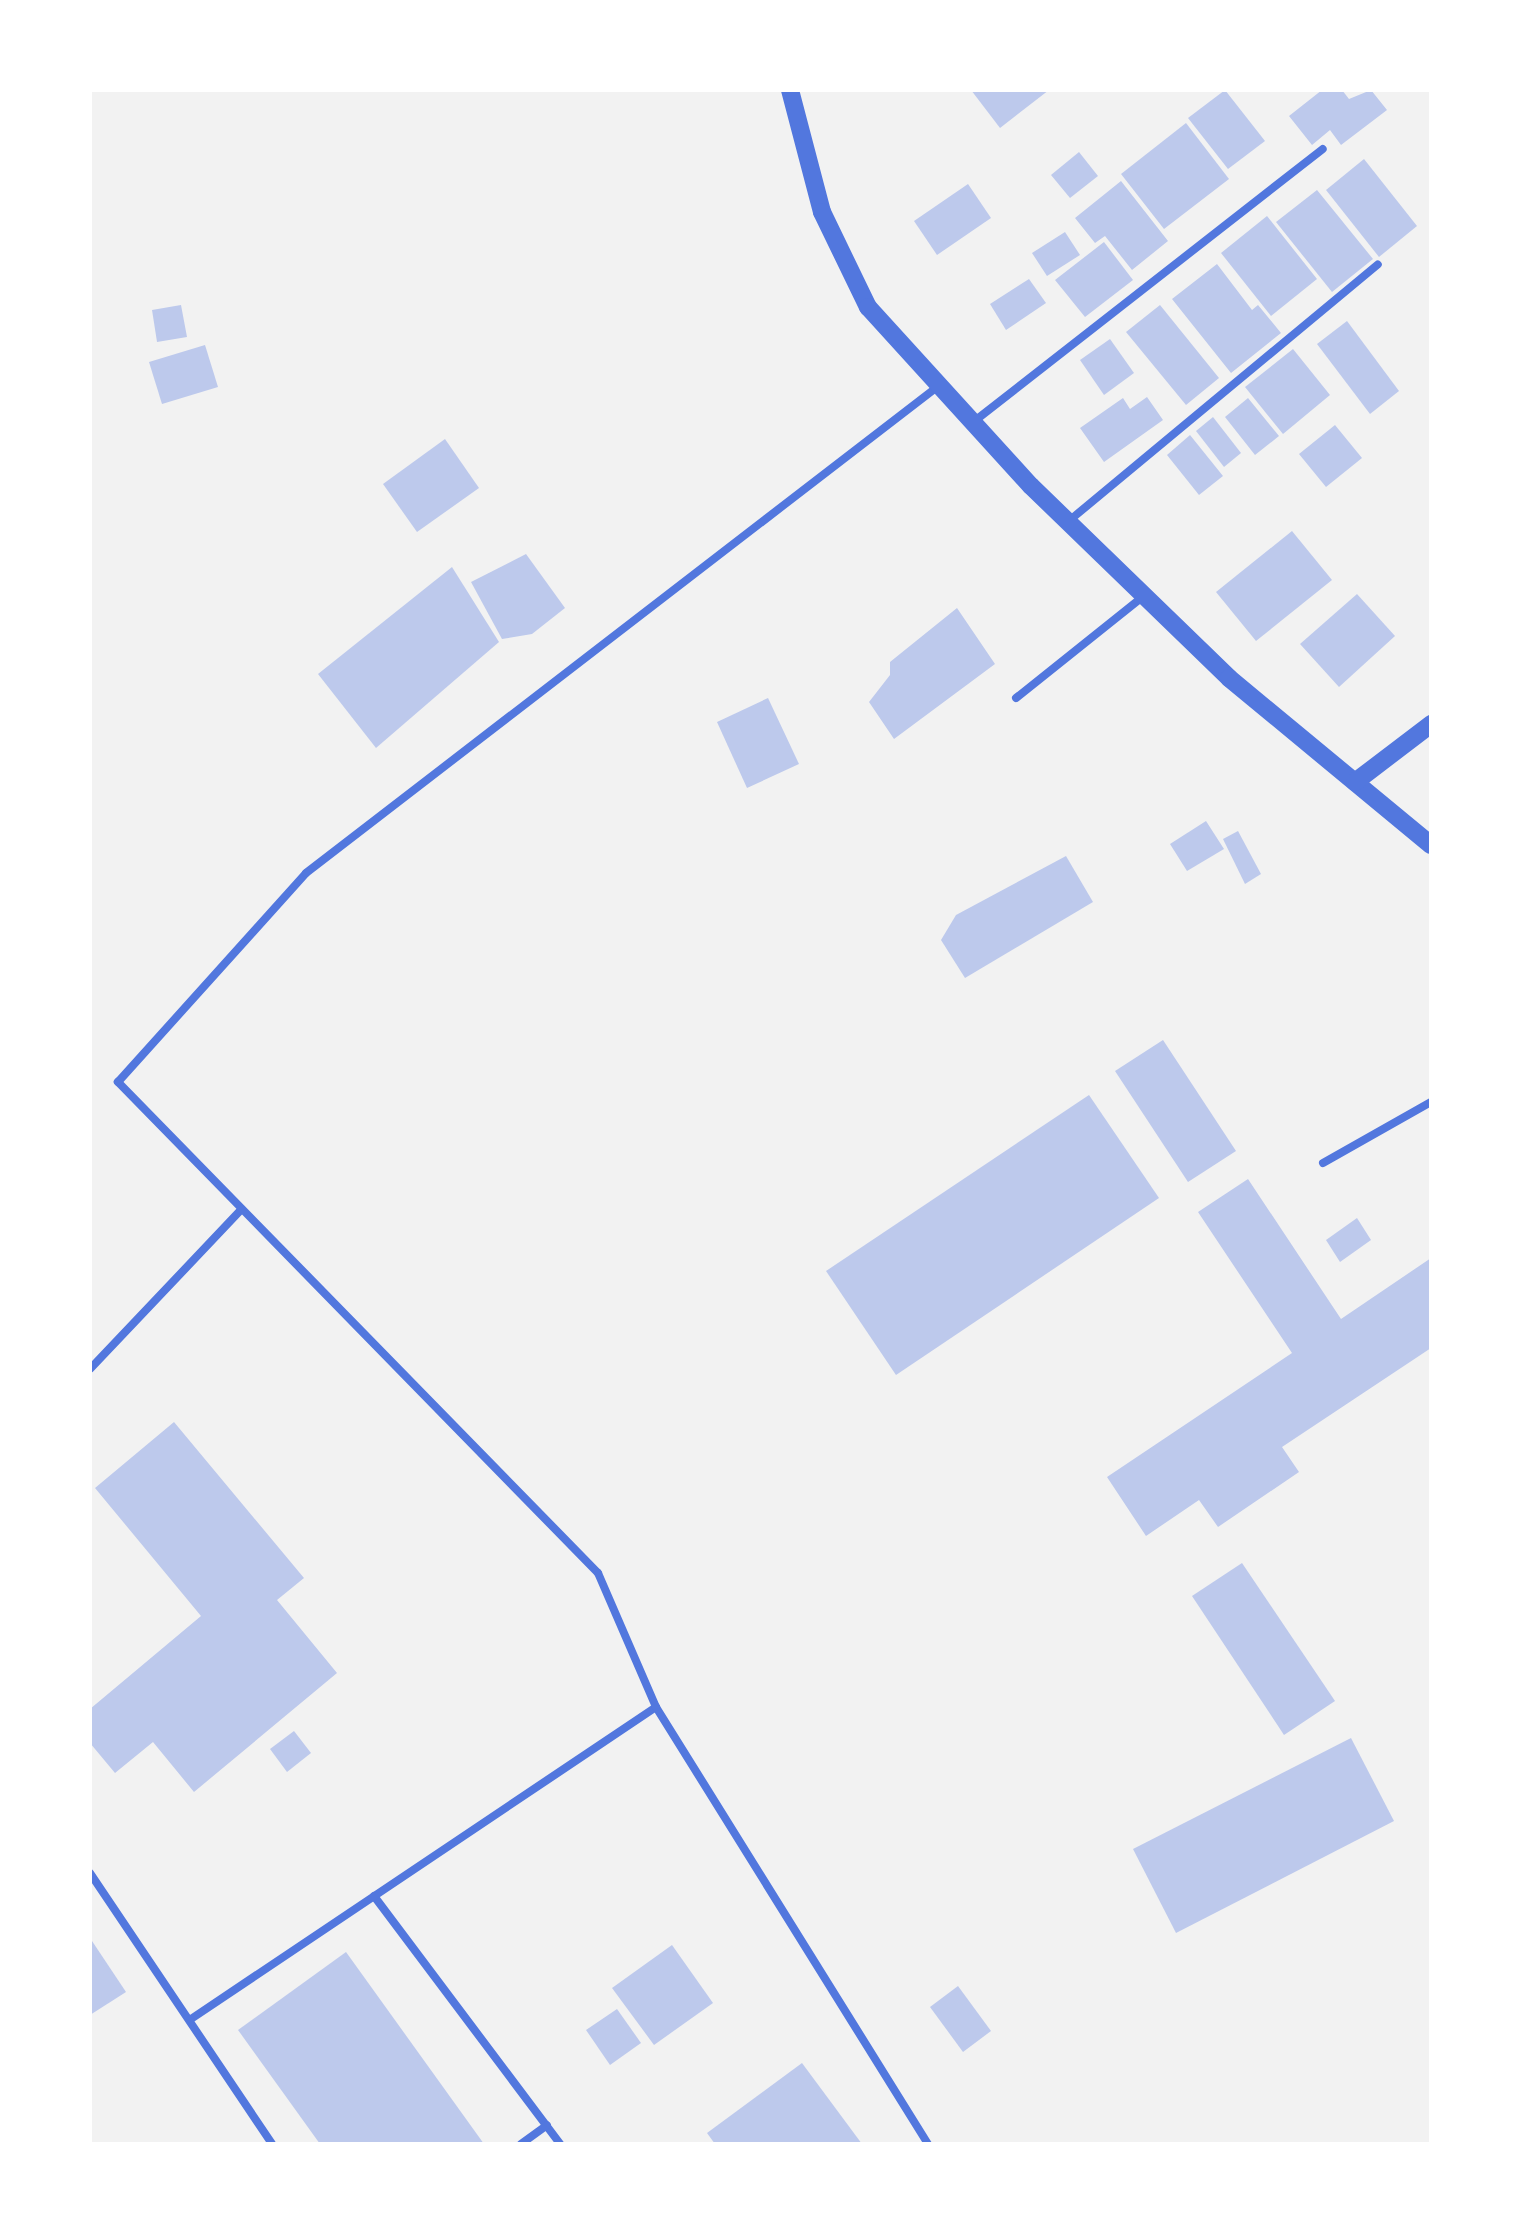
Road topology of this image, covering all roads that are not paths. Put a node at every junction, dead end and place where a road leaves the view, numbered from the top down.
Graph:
1 (790, 90) edge
2 (1323, 149) dead end
3 (1378, 264) dead end
4 (937, 387) junction
5 (972, 424) junction
6 (1068, 522) junction
7 (1144, 596) junction
8 (1016, 698) dead end
9 (1431, 724) edge
10 (1355, 782) junction
11 (1431, 846) edge
12 (1431, 1102) edge
13 (1323, 1163) dead end
14 (240, 1211) junction
15 (90, 1369) edge
16 (656, 1707) junction
17 (90, 1873) edge
18 (374, 1896) junction
19 (191, 2019) junction
20 (547, 2126) junction
21 (272, 2144) edge
22 (521, 2144) edge
23 (560, 2144) edge
24 (928, 2144) edge

1 - 4 street
2 - 5 lane
3 - 6 lane
4 - 5 street
4 - 14 lane
5 - 6 street
6 - 7 street
7 - 8 lane
7 - 10 street
9 - 10 street
10 - 11 street
12 - 13 lane
14 - 15 lane
14 - 16 lane
16 - 18 lane
16 - 24 lane
17 - 19 lane
18 - 19 lane
18 - 20 lane
19 - 21 lane
20 - 22 lane
20 - 23 lane

